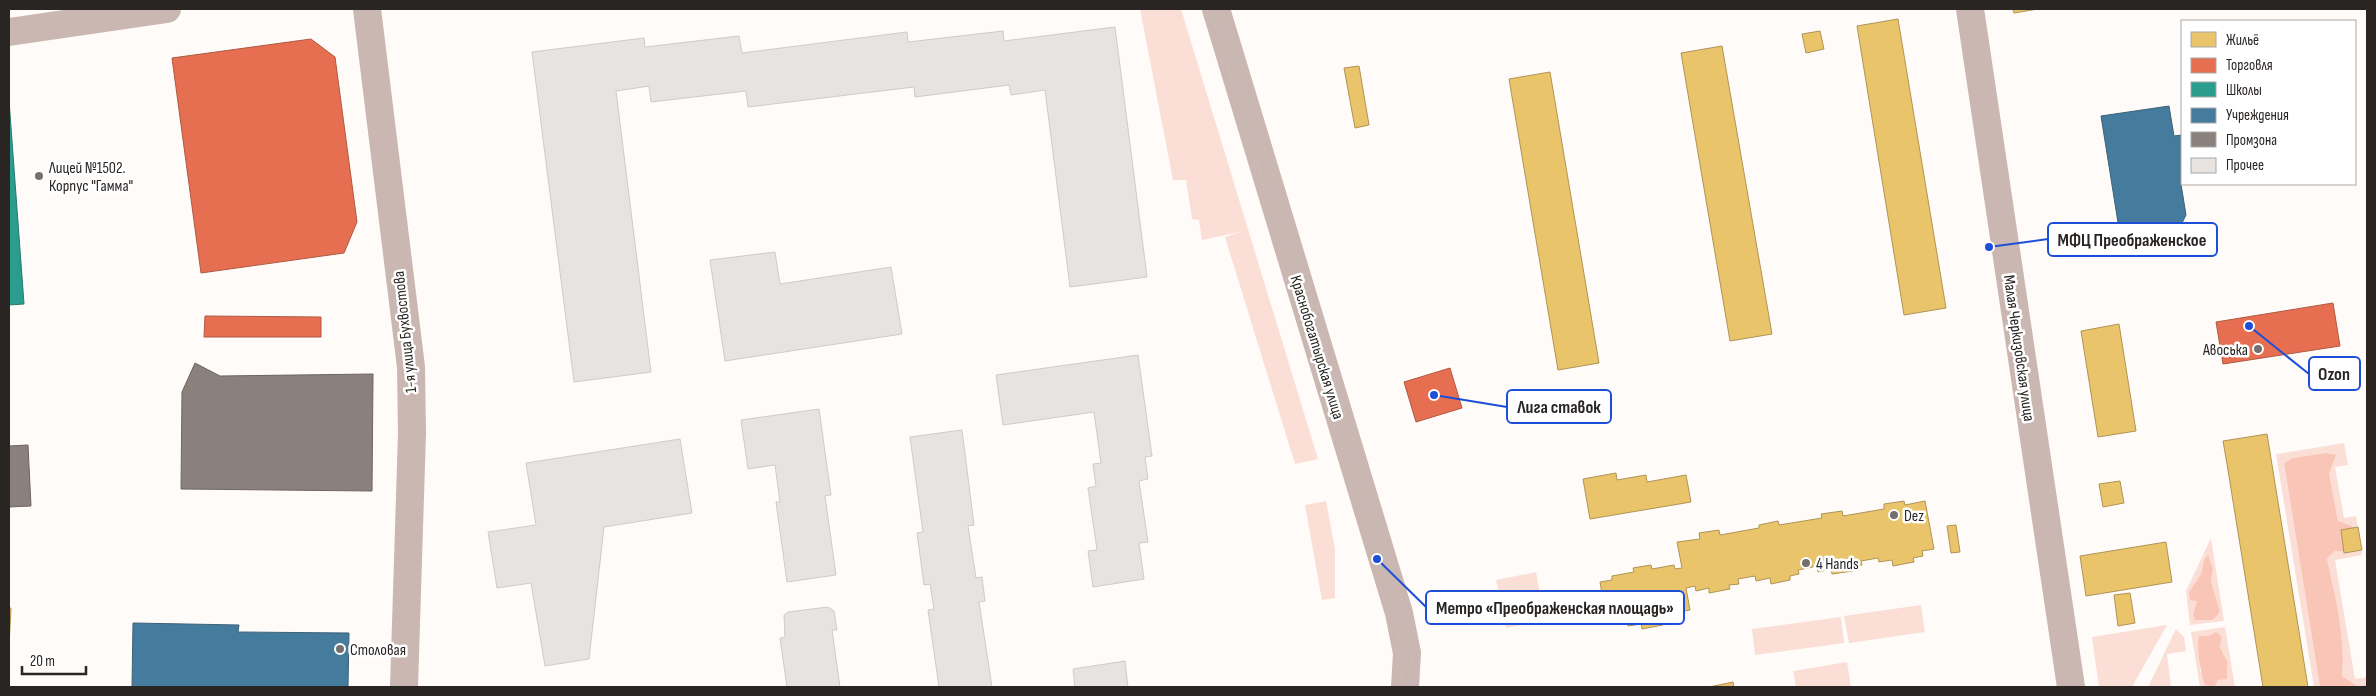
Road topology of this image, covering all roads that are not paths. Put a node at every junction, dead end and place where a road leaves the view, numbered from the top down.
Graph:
1 (167, 9) edge
2 (366, 9) edge
3 (1218, 9) edge
4 (1970, 9) edge
5 (9, 32) edge
6 (404, 687) edge
7 (1405, 687) edge
8 (2071, 687) edge

1 - 5 street
2 - 6 street, 1-я улица Бухвостова
3 - 7 street, Краснобогатырская улица
4 - 8 street, Малая Черкизовская улица

